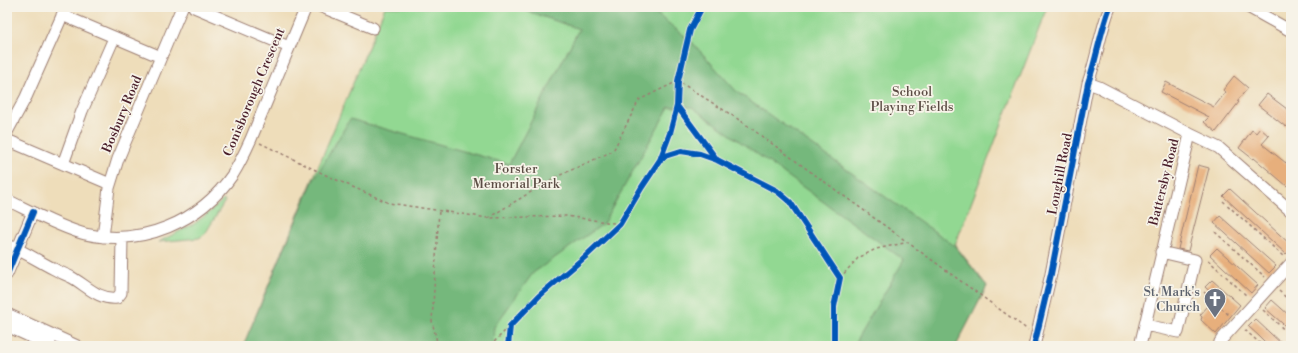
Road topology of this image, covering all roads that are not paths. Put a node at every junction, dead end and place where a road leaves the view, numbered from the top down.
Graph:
1 (182, 7) edge
2 (194, 7) edge
3 (306, 7) edge
4 (322, 7) edge
5 (1110, 7) edge
6 (1248, 7) edge
7 (64, 11) edge
8 (373, 28) dead end
9 (1291, 31) edge
10 (114, 38) junction
11 (289, 47) junction
12 (161, 57) junction
13 (1088, 83) junction
14 (7, 132) edge
15 (1190, 134) junction
16 (7, 140) edge
17 (63, 164) junction
18 (110, 184) junction
19 (7, 200) edge
20 (1291, 211) edge
21 (33, 212) junction
22 (103, 237) junction
23 (122, 238) junction
24 (12, 247) edge
25 (1161, 252) junction
26 (1291, 263) edge
27 (7, 274) edge
28 (7, 314) edge
29 (1145, 325) junction
30 (7, 326) edge
31 (1035, 341) edge
32 (51, 346) edge
33 (77, 346) edge
34 (1140, 346) edge
35 (1220, 346) edge

1 - 12 street, Bosbury Road
2 - 11 street
3 - 11 street, Conisborough Crescent
4 - 8 street
5 - 13 street, Longhill Road
6 - 9 street
7 - 10 street
7 - 14 street
10 - 12 street
10 - 17 street
11 - 23 street, Conisborough Crescent
12 - 18 street, Bosbury Road
13 - 15 street, Battersby Road
13 - 31 street, Longhill Road
15 - 20 street
15 - 25 street, Battersby Road
16 - 17 street
17 - 18 street
18 - 22 street, Bosbury Road
19 - 21 street, Conisborough Crescent
21 - 22 street, Conisborough Crescent
21 - 24 street
22 - 23 street, Conisborough Crescent
23 - 24 street
24 - 27 street
25 - 29 street, Battersby Road
25 - 29 street
26 - 35 street
28 - 33 street
29 - 34 street, Battersby Road
30 - 32 street

